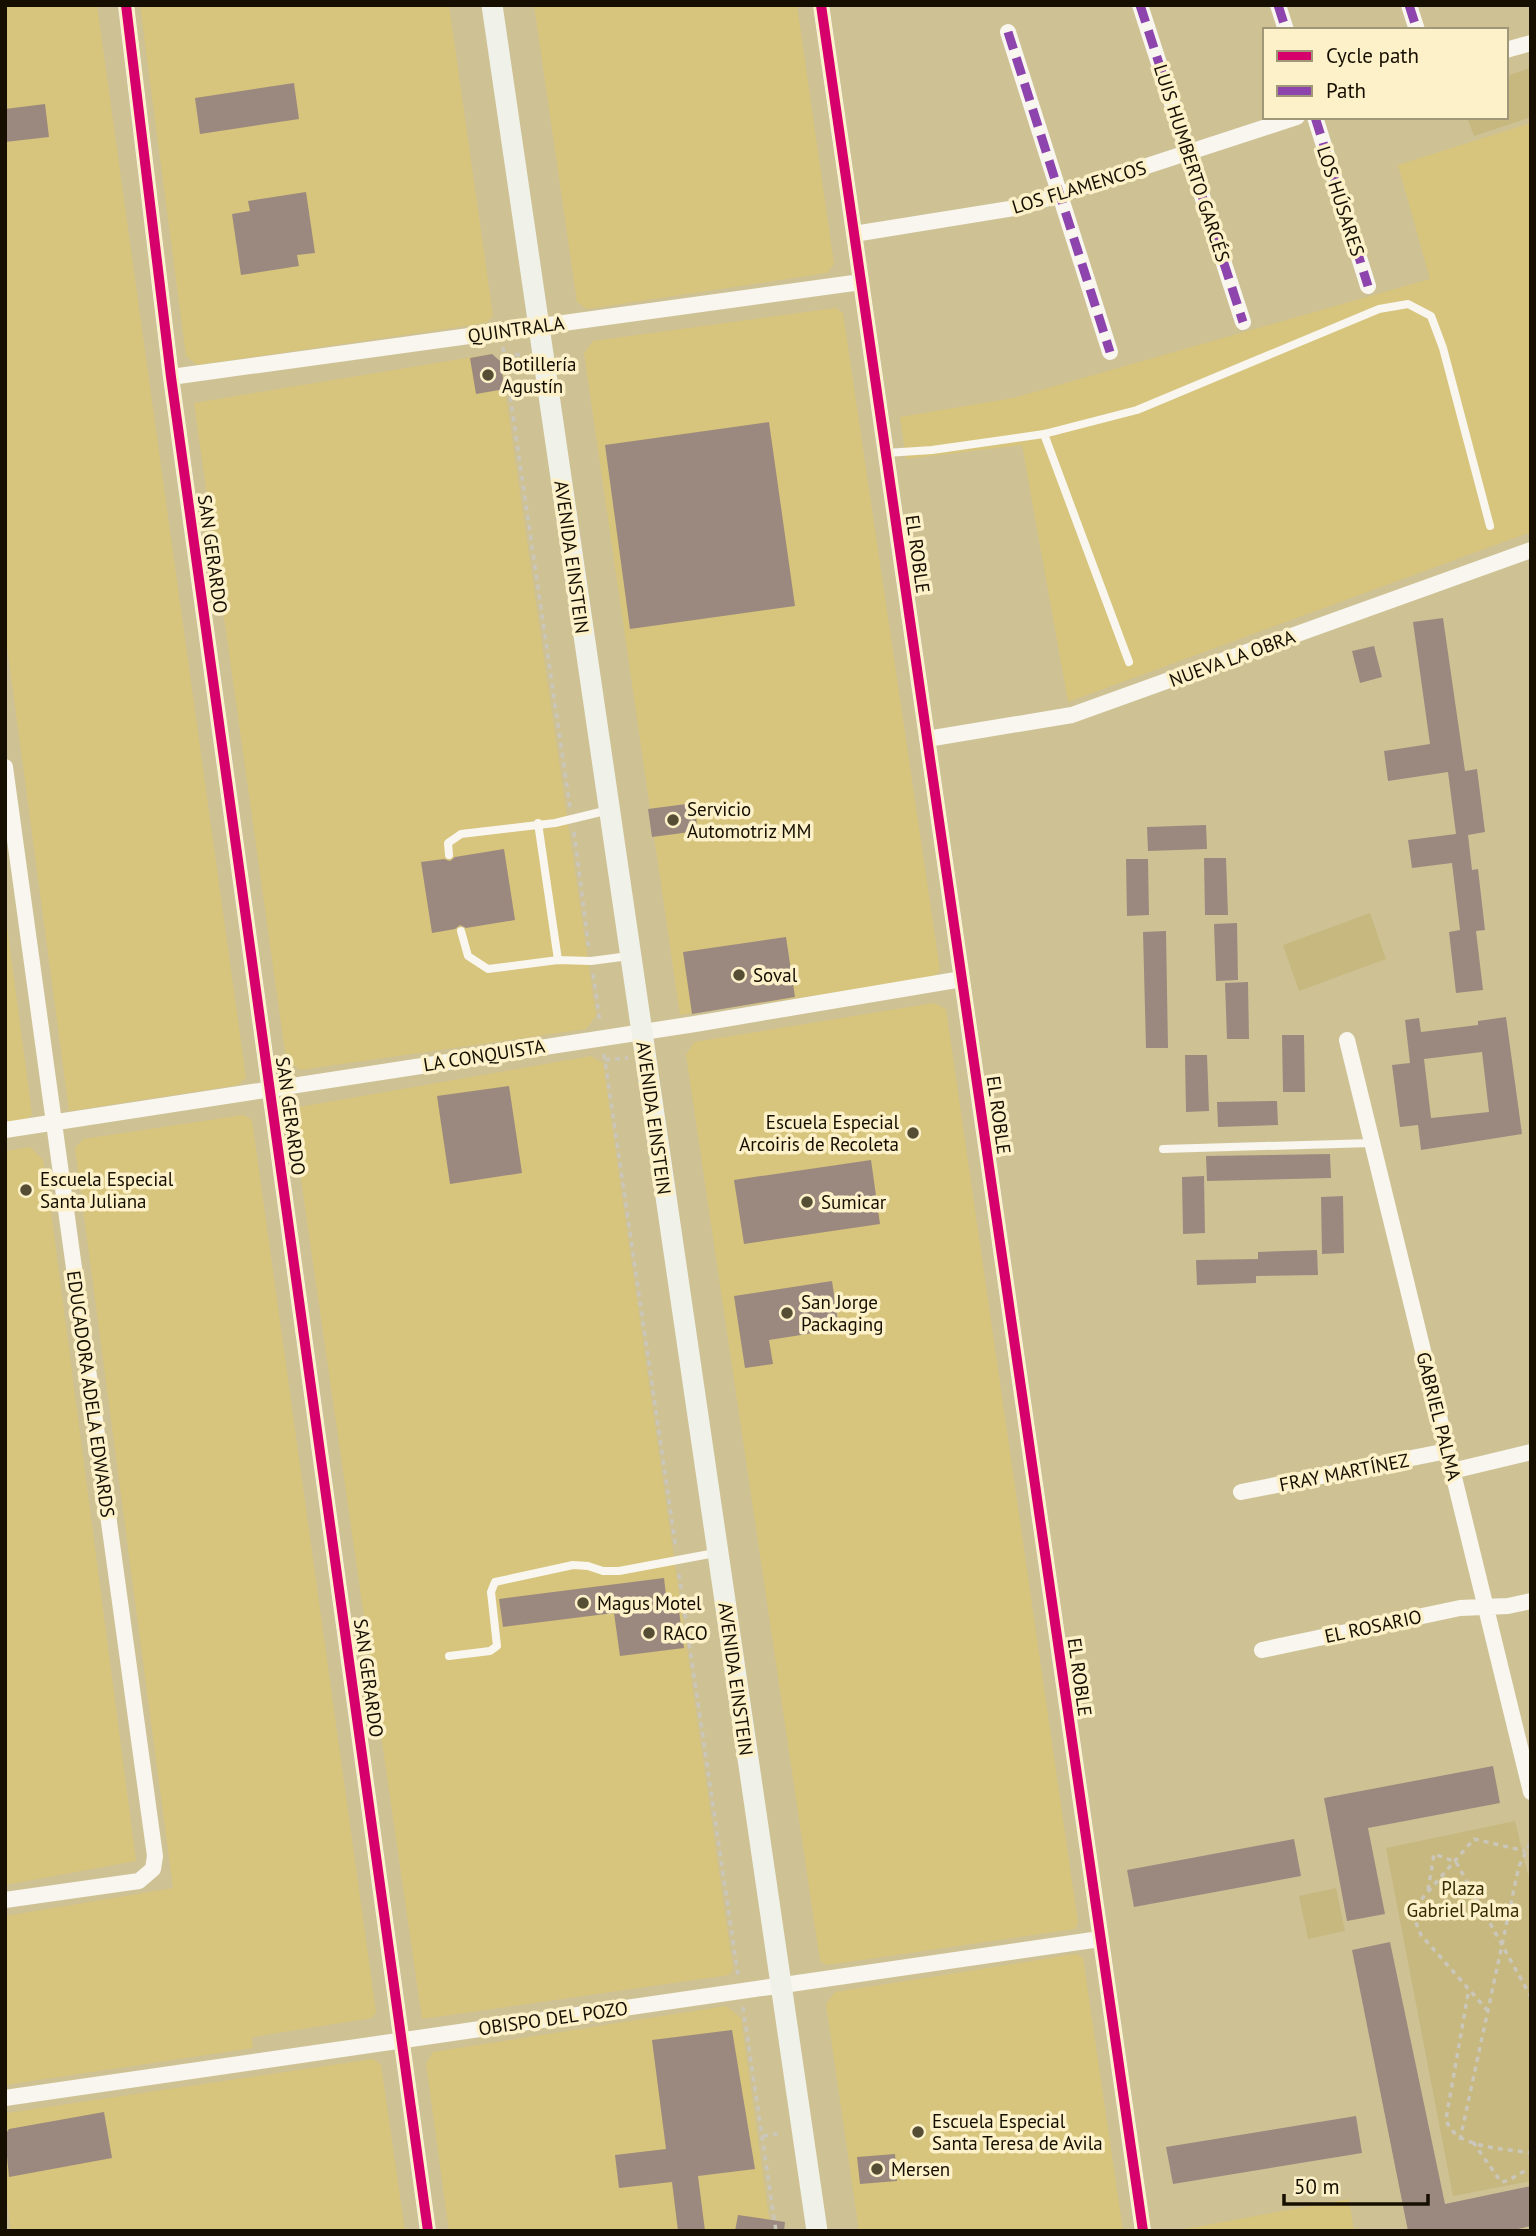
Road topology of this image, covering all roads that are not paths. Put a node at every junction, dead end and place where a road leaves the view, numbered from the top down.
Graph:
1 (126, 5) edge
2 (492, 5) edge
3 (821, 5) edge
4 (1140, 5) edge
5 (1278, 5) edge
6 (1409, 5) edge
7 (1285, 28) edge
8 (1416, 28) edge
9 (1008, 32) dead end
10 (1531, 43) edge
11 (1508, 50) edge
12 (1291, 119) edge
13 (1316, 119) edge
14 (1188, 153) junction
15 (1059, 194) junction
16 (854, 234) junction
17 (861, 282) junction
18 (1368, 286) dead end
19 (1243, 322) dead end
20 (537, 326) junction
21 (1110, 352) dead end
22 (171, 377) junction
23 (1044, 433) junction
24 (886, 453) junction
25 (1490, 526) dead end
26 (1531, 550) edge
27 (1129, 662) dead end
28 (927, 739) junction
29 (5, 767) edge
30 (609, 810) junction
31 (538, 823) junction
32 (449, 855) dead end
33 (461, 931) dead end
34 (630, 956) junction
35 (558, 960) junction
36 (962, 979) junction
37 (641, 1031) junction
38 (1347, 1040) dead end
39 (270, 1089) junction
40 (54, 1123) junction
41 (5, 1130) edge
42 (1372, 1143) junction
43 (1163, 1149) dead end
44 (1447, 1451) junction
45 (1531, 1452) edge
46 (1452, 1471) junction
47 (1241, 1492) dead end
48 (718, 1553) junction
49 (1531, 1601) edge
50 (1485, 1607) junction
51 (1262, 1650) dead end
52 (449, 1656) dead end
53 (1528, 1770) edge
54 (1531, 1792) edge
55 (5, 1900) edge
56 (1100, 1939) junction
57 (781, 1985) junction
58 (402, 2040) junction
59 (5, 2098) edge
60 (428, 2231) edge
61 (817, 2231) edge
62 (1143, 2231) edge

1 - 22 street, SAN GERARDO
2 - 20 main road, AVENIDA EINSTEIN
3 - 16 street, EL ROBLE
4 - 14 street, LUIS HUMBERTO GARCÉS
5 - 7 street
6 - 8 street
9 - 15 street
10 - 11 street
12 - 14 street, LOS FLAMENCOS
13 - 18 street, LOS HÚSARES
14 - 15 street, LOS FLAMENCOS
14 - 19 street, LUIS HUMBERTO GARCÉS
15 - 16 street, LOS FLAMENCOS
15 - 21 street
16 - 17 street, EL ROBLE
17 - 20 street, QUINTRALA
17 - 24 street, EL ROBLE
20 - 22 street, QUINTRALA
20 - 30 main road, AVENIDA EINSTEIN
22 - 39 street, SAN GERARDO
23 - 24 lane
23 - 25 lane
23 - 27 lane
24 - 28 street, EL ROBLE
26 - 28 street, NUEVA LA OBRA
28 - 36 street, EL ROBLE
29 - 40 street, EDUCADORA ADELA EDWARDS
30 - 31 lane
30 - 34 main road, AVENIDA EINSTEIN
31 - 32 lane
31 - 35 lane
33 - 35 lane
34 - 35 lane
34 - 37 main road, AVENIDA EINSTEIN
36 - 37 street, LA CONQUISTA
36 - 56 street, EL ROBLE
37 - 39 street, LA CONQUISTA
37 - 48 main road, AVENIDA EINSTEIN
38 - 42 street, GABRIEL PALMA
39 - 40 street, LA CONQUISTA
39 - 58 street, SAN GERARDO
40 - 41 street, LA CONQUISTA
40 - 55 street, EDUCADORA ADELA EDWARDS
42 - 43 lane
42 - 44 street, GABRIEL PALMA
44 - 46 street, GABRIEL PALMA
44 - 47 street, FRAY MARTÍNEZ
45 - 46 street
46 - 50 street, GABRIEL PALMA
48 - 52 lane
48 - 57 main road, AVENIDA EINSTEIN
49 - 50 street, EL ROSARIO
50 - 51 street, EL ROSARIO
50 - 53 street, GABRIEL PALMA
53 - 54 street, GABRIEL PALMA
56 - 57 street, OBISPO DEL POZO
56 - 62 street, EL ROBLE
57 - 58 street, OBISPO DEL POZO
57 - 61 main road, AVENIDA EINSTEIN
58 - 59 street, OBISPO DEL POZO
58 - 60 street, SAN GERARDO

